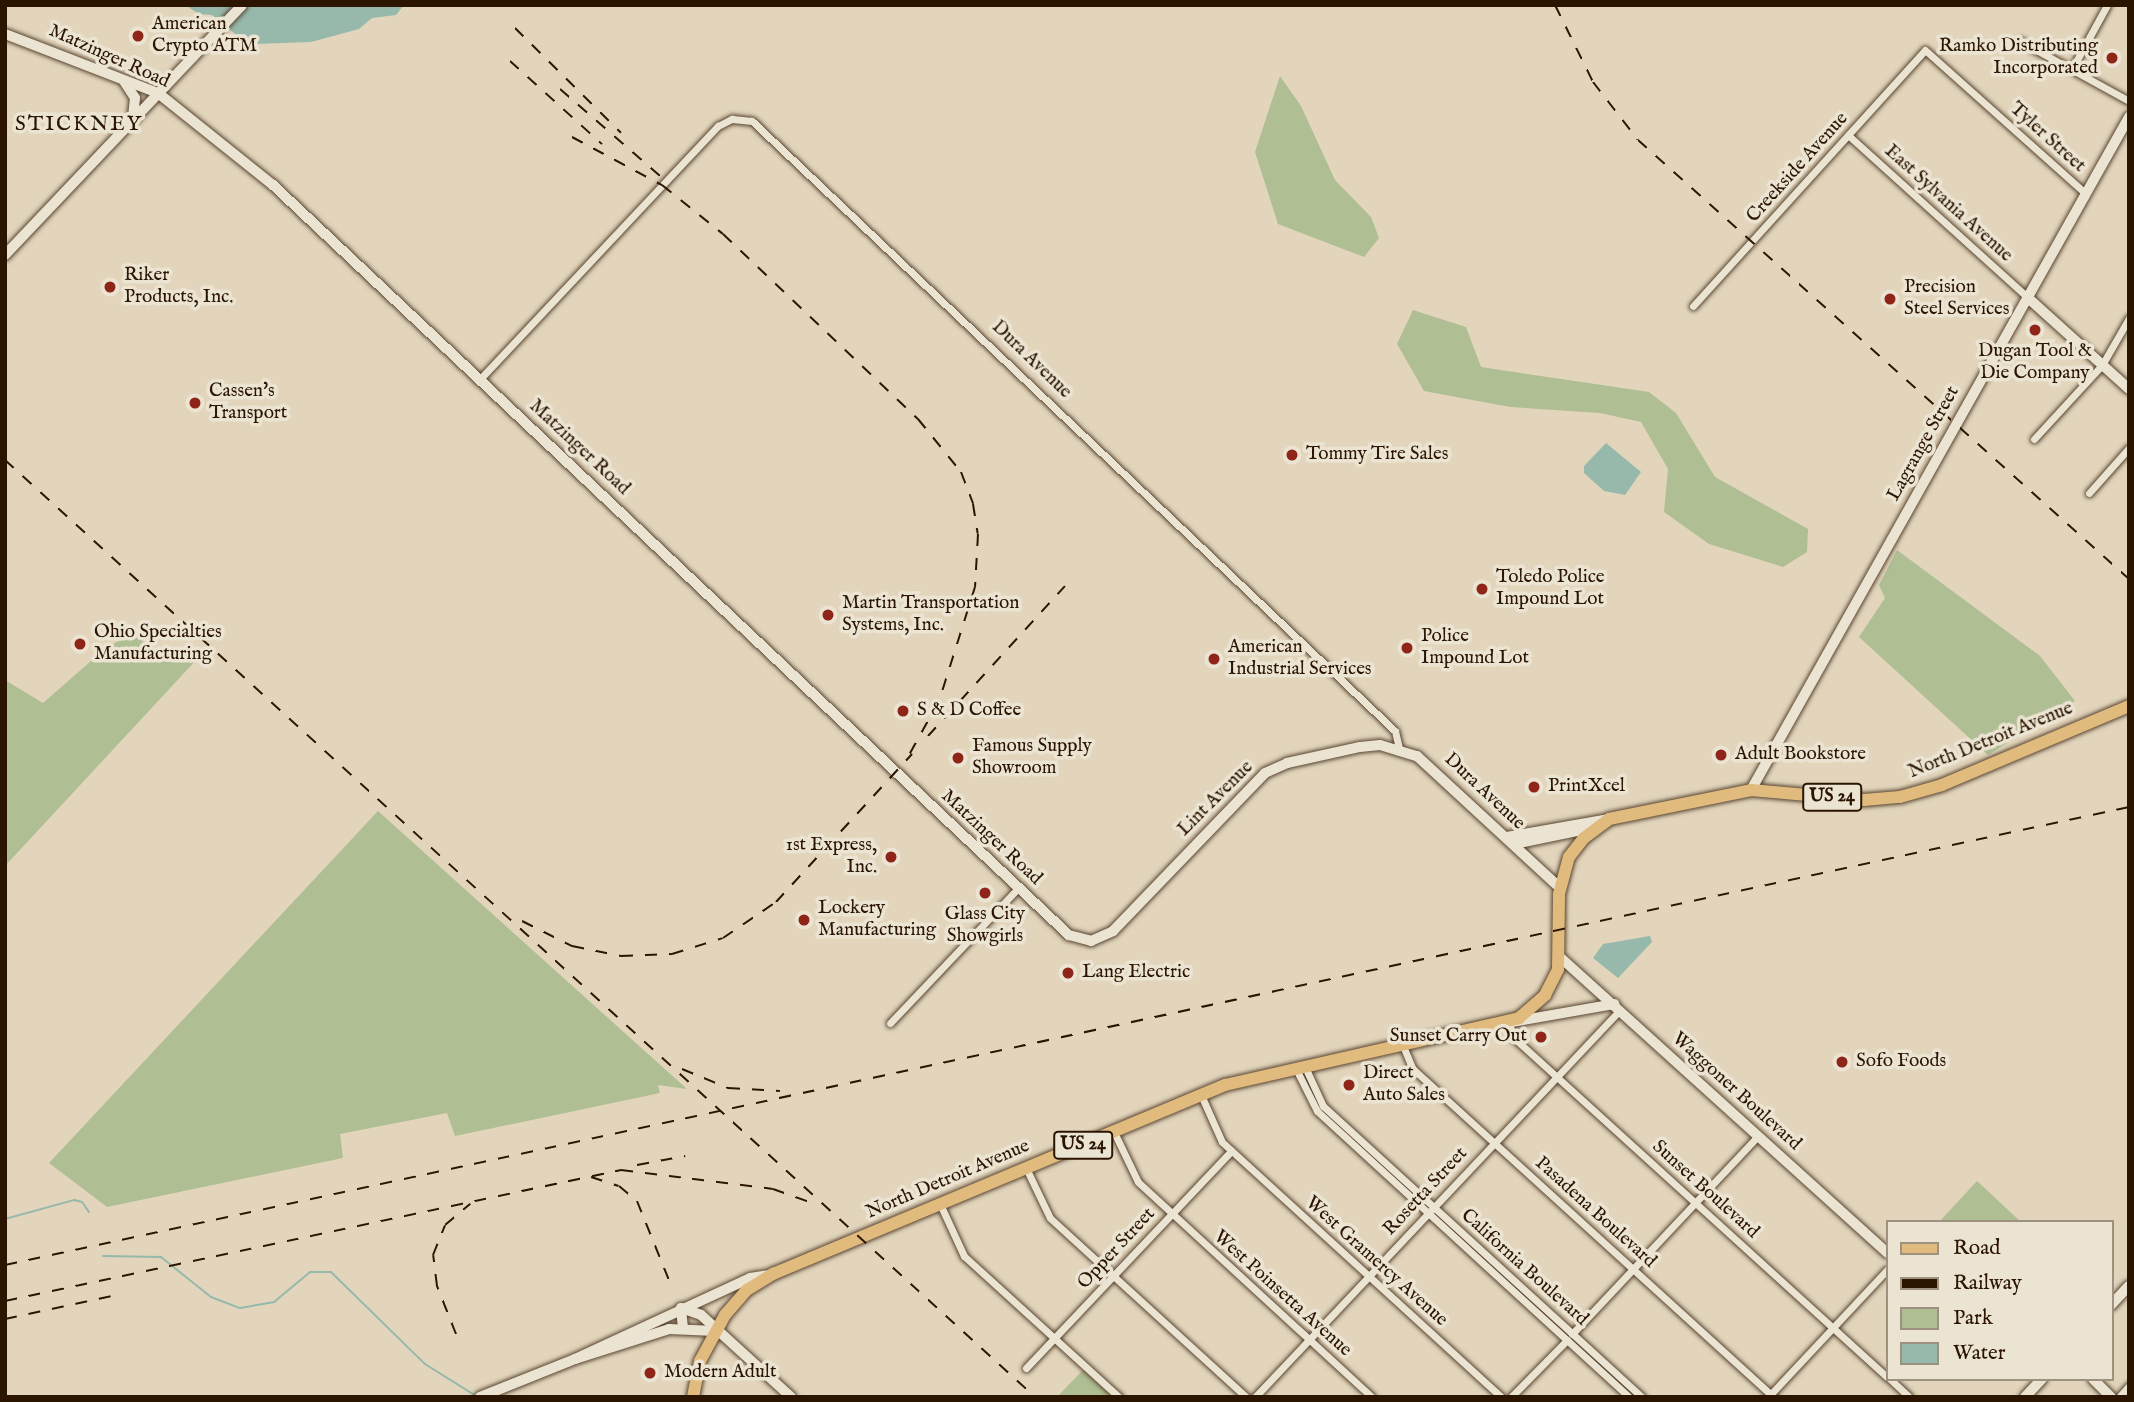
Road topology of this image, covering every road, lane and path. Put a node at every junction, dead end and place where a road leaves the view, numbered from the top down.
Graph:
1 (242, 5) edge
2 (2107, 5) edge
3 (5, 34) edge
4 (2020, 41) dead end
5 (1925, 50) joint
6 (2072, 69) junction
7 (116, 76) junction
8 (158, 93) junction
9 (2129, 101) edge
10 (2129, 117) edge
11 (132, 121) junction
12 (1848, 135) junction
13 (2124, 135) edge
14 (2086, 194) junction
15 (5, 255) edge
16 (2027, 297) junction
17 (1693, 306) dead end
18 (2129, 318) edge
19 (2102, 365) junction
20 (481, 379) junction
21 (2129, 389) edge
22 (2034, 439) dead end
23 (2129, 448) edge
24 (2089, 494) dead end
25 (2129, 706) edge
26 (1399, 748) junction
27 (1751, 790) junction
28 (1604, 823) junction
29 (1510, 841) junction
30 (1018, 888) junction
31 (1560, 888) junction
32 (1091, 941) joint
33 (1561, 958) junction
34 (1617, 1007) junction
35 (890, 1023) dead end
36 (1509, 1023) junction
37 (1403, 1046) junction
38 (1301, 1068) junction
39 (1555, 1076) junction
40 (1201, 1095) junction
41 (1114, 1132) junction
42 (1758, 1136) junction
43 (1494, 1143) junction
44 (1231, 1151) junction
45 (1027, 1168) junction
46 (1695, 1202) junction
47 (940, 1205) junction
48 (1431, 1210) junction
49 (1171, 1214) junction
50 (1885, 1250) edge
51 (1632, 1269) junction
52 (1885, 1272) edge
53 (1499, 1273) junction
54 (772, 1274) junction
55 (1113, 1275) junction
56 (1368, 1276) junction
57 (2129, 1286) edge
58 (2113, 1303) edge
59 (681, 1308) junction
60 (683, 1328) junction
61 (1833, 1328) junction
62 (715, 1331) junction
63 (1572, 1332) junction
64 (1055, 1338) junction
65 (1309, 1339) junction
66 (1565, 1339) junction
67 (575, 1359) junction
68 (1026, 1368) dead end
69 (1885, 1374) edge
70 (1892, 1381) edge
71 (2095, 1381) edge
72 (2129, 1386) edge
73 (1641, 1396) edge
74 (1771, 1396) edge
75 (480, 1397) edge
76 (693, 1397) edge
77 (791, 1397) edge
78 (1119, 1397) edge
79 (1245, 1397) edge
80 (1255, 1397) edge
81 (1372, 1397) edge
82 (1501, 1397) edge
83 (1511, 1397) edge
84 (1629, 1397) edge
85 (1909, 1397) edge
86 (2111, 1397) edge
87 (2119, 1397) edge

1 - 8 street
2 - 6 street
3 - 7 street, Matzinger Road
4 - 6 street
5 - 12 street, Creekside Avenue
5 - 14 street, Tyler Street
6 - 9 street
7 - 8 street, Matzinger Road
7 - 11 street
8 - 11 street
8 - 20 street, Matzinger Road
10 - 13 street, Lagrange Street
11 - 15 street
12 - 16 street, East Sylvania Avenue
12 - 17 street, Creekside Avenue
13 - 14 street, Lagrange Street
14 - 16 street, Lagrange Street
16 - 19 street
16 - 27 street, Lagrange Street
18 - 19 street
19 - 21 street
19 - 22 street
20 - 26 street, Dura Avenue
20 - 30 street, Matzinger Road
23 - 24 street
25 - 27 main road, North Detroit Avenue / US 24
26 - 29 street, Dura Avenue
26 - 32 street, Lint Avenue
27 - 28 main road, North Detroit Avenue / US 24
28 - 29 street
28 - 31 main road, North Detroit Avenue / US 24
29 - 31 street, Dura Avenue
30 - 32 street, Matzinger Road
30 - 35 street
31 - 33 main road, North Detroit Avenue / US 24
33 - 34 street, Waggoner Boulevard
33 - 36 main road, North Detroit Avenue / US 24
34 - 36 street, North Detroit Avenue
34 - 39 street, Rosetta Street
34 - 42 street, Waggoner Boulevard
36 - 37 main road, North Detroit Avenue / US 24
36 - 39 street, Sunset Boulevard
37 - 38 main road, North Detroit Avenue / US 24
37 - 43 street, Pasadena Boulevard
38 - 40 main road, North Detroit Avenue / US 24
38 - 48 street, California Boulevard
39 - 43 street, Rosetta Street
39 - 46 street, Sunset Boulevard
40 - 41 main road, North Detroit Avenue / US 24
40 - 44 street, West Gramercy Avenue
41 - 45 main road, North Detroit Avenue / US 24
41 - 49 street, West Poinsetta Avenue
42 - 46 street
42 - 50 street, Waggoner Boulevard
43 - 48 street, Rosetta Street
43 - 51 street, Pasadena Boulevard
44 - 49 street, Opper Street
44 - 56 street, West Gramercy Avenue
45 - 47 main road, North Detroit Avenue / US 24
45 - 55 street
46 - 51 street
46 - 61 street, Sunset Boulevard
47 - 54 main road, North Detroit Avenue / US 24
47 - 64 street
48 - 53 street, California Boulevard
48 - 56 street, Rosetta Street
49 - 55 street, Opper Street
49 - 65 street, West Poinsetta Avenue
51 - 63 street
51 - 74 street, Pasadena Boulevard
52 - 61 street
53 - 63 street, California Boulevard
53 - 66 street, California Boulevard
54 - 59 street, North Detroit Avenue
54 - 62 main road, US 24
55 - 64 street, Opper Street
55 - 79 street
56 - 65 street, Rosetta Street
56 - 82 street, West Gramercy Avenue
57 - 58 street
59 - 60 street
59 - 62 street
59 - 67 street, North Detroit Avenue
60 - 62 street, North Detroit Avenue
60 - 67 street, North Detroit Avenue
61 - 69 street, Sunset Boulevard
61 - 74 street
62 - 76 main road, US 24
62 - 77 street
63 - 66 street
63 - 73 street, California Boulevard
64 - 68 street, Opper Street
64 - 78 street
65 - 80 street, Rosetta Street
65 - 81 street, West Poinsetta Avenue
66 - 83 street
66 - 84 street, California Boulevard
67 - 75 street, North Detroit Avenue
70 - 85 street, Sunset Boulevard
71 - 86 street
72 - 87 street

